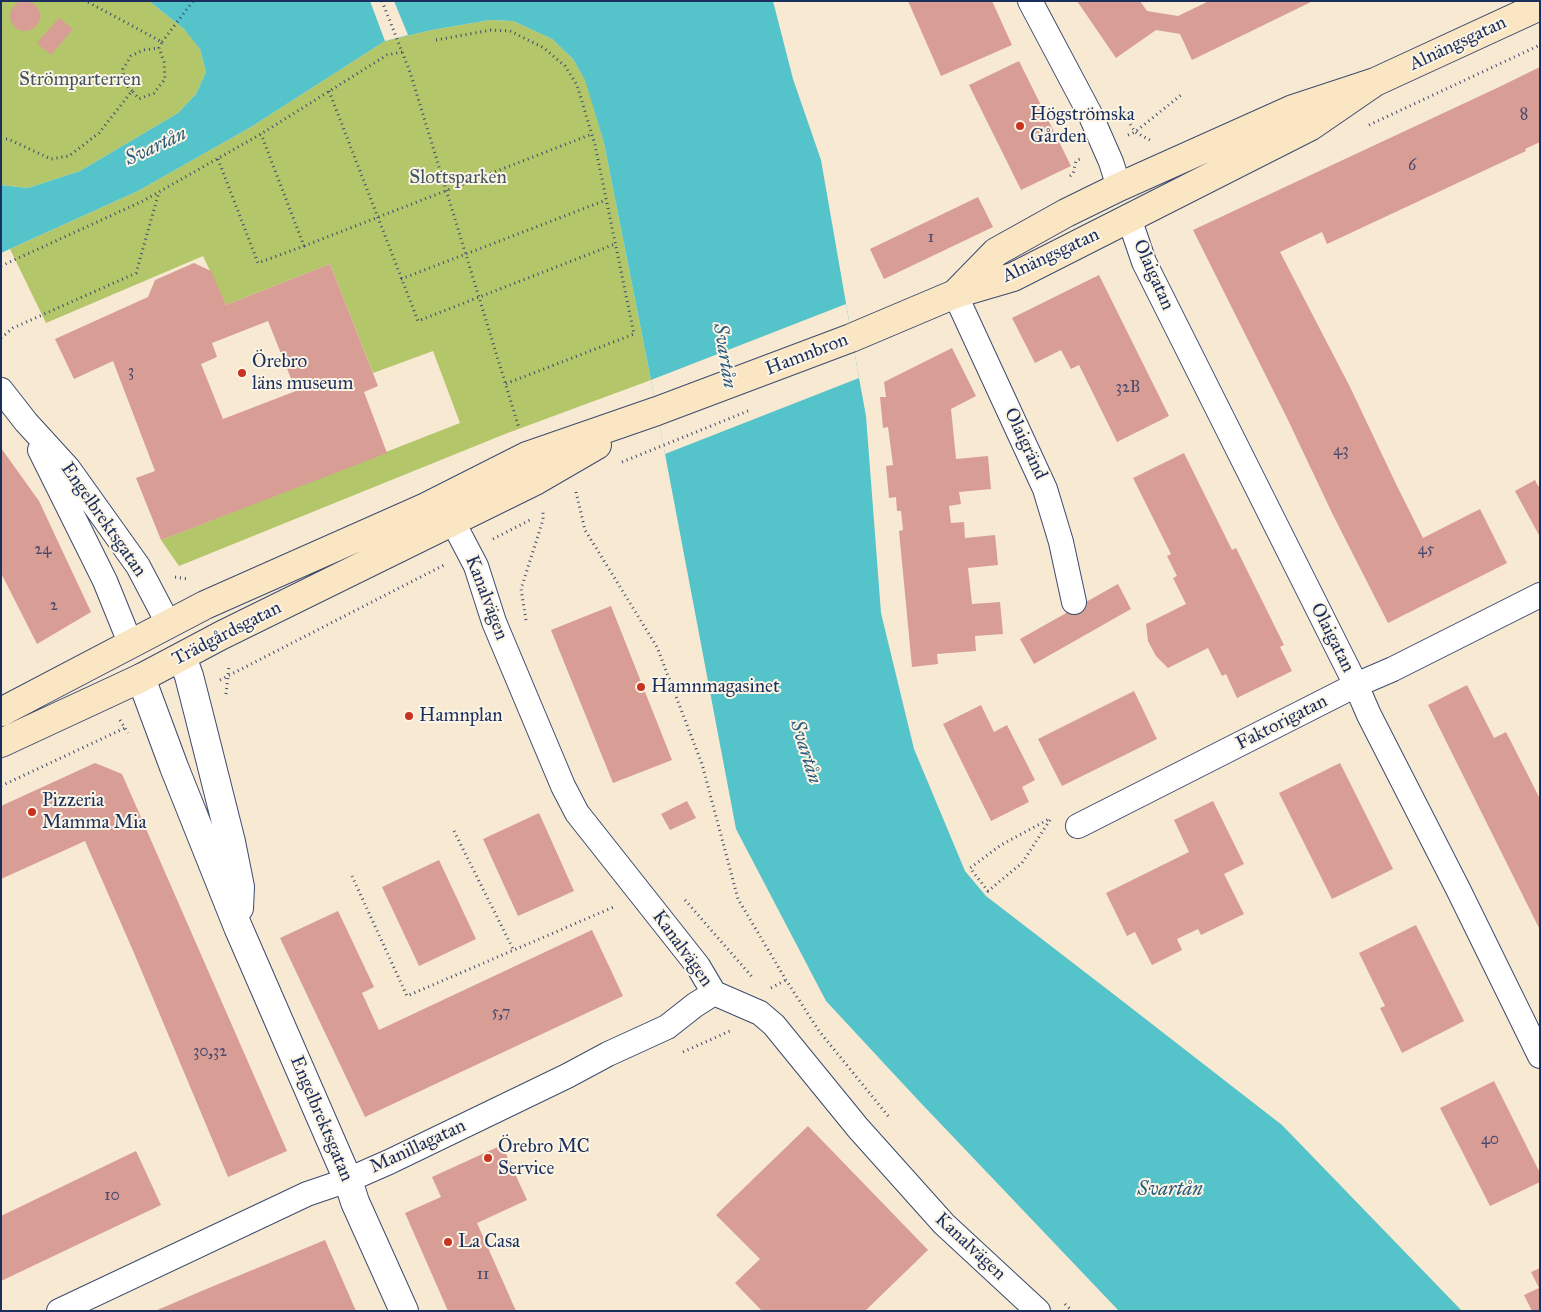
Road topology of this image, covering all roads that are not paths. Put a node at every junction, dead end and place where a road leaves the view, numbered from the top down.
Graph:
1 (1030, 1) edge
2 (1540, 6) edge
3 (1375, 82) junction
4 (1119, 187) junction
5 (1130, 218) junction
6 (955, 294) junction
7 (1, 390) edge
8 (26, 422) junction
9 (447, 511) junction
10 (1540, 594) edge
11 (1074, 602) dead end
12 (169, 625) junction
13 (130, 645) junction
14 (182, 657) junction
15 (141, 678) junction
16 (1356, 686) junction
17 (1, 712) edge
18 (1, 743) edge
19 (1078, 826) road end
20 (238, 927) junction
21 (714, 993) junction
22 (1540, 1056) edge
23 (348, 1180) junction
24 (59, 1311) edge
25 (404, 1311) edge
26 (1038, 1311) edge

1 - 4 street
2 - 3 main road, Alnängsgatan
3 - 4 main road, Alnängsgatan
3 - 5 main road, Alnängsgatan
4 - 5 main road
4 - 6 main road, Alnängsgatan
5 - 6 main road, Alnängsgatan
5 - 16 street, Olaigatan
6 - 9 main road, Hamnbron
6 - 11 street, Olaigränd
7 - 8 street, Engelbrektsgatan
8 - 12 street, Engelbrektsgatan
8 - 13 street, Engelbrektsgatan
9 - 12 main road, Trädgårdsgatan
9 - 14 main road, Trädgårdsgatan
9 - 21 street, Kanalvägen
10 - 16 street, Faktorigatan
12 - 13 main road, Trädgårdsgatan
12 - 14 main road
13 - 15 main road
13 - 17 main road, Trädgårdsgatan
14 - 15 main road, Trädgårdsgatan
14 - 20 street, Engelbrektsgatan
15 - 18 main road, Trädgårdsgatan
15 - 20 street, Engelbrektsgatan
16 - 19 street, Faktorigatan
16 - 22 street, Olaigatan
20 - 23 street, Engelbrektsgatan
21 - 23 street, Manillagatan
21 - 26 street, Kanalvägen
23 - 24 street, Manillagatan
23 - 25 street, Engelbrektsgatan

